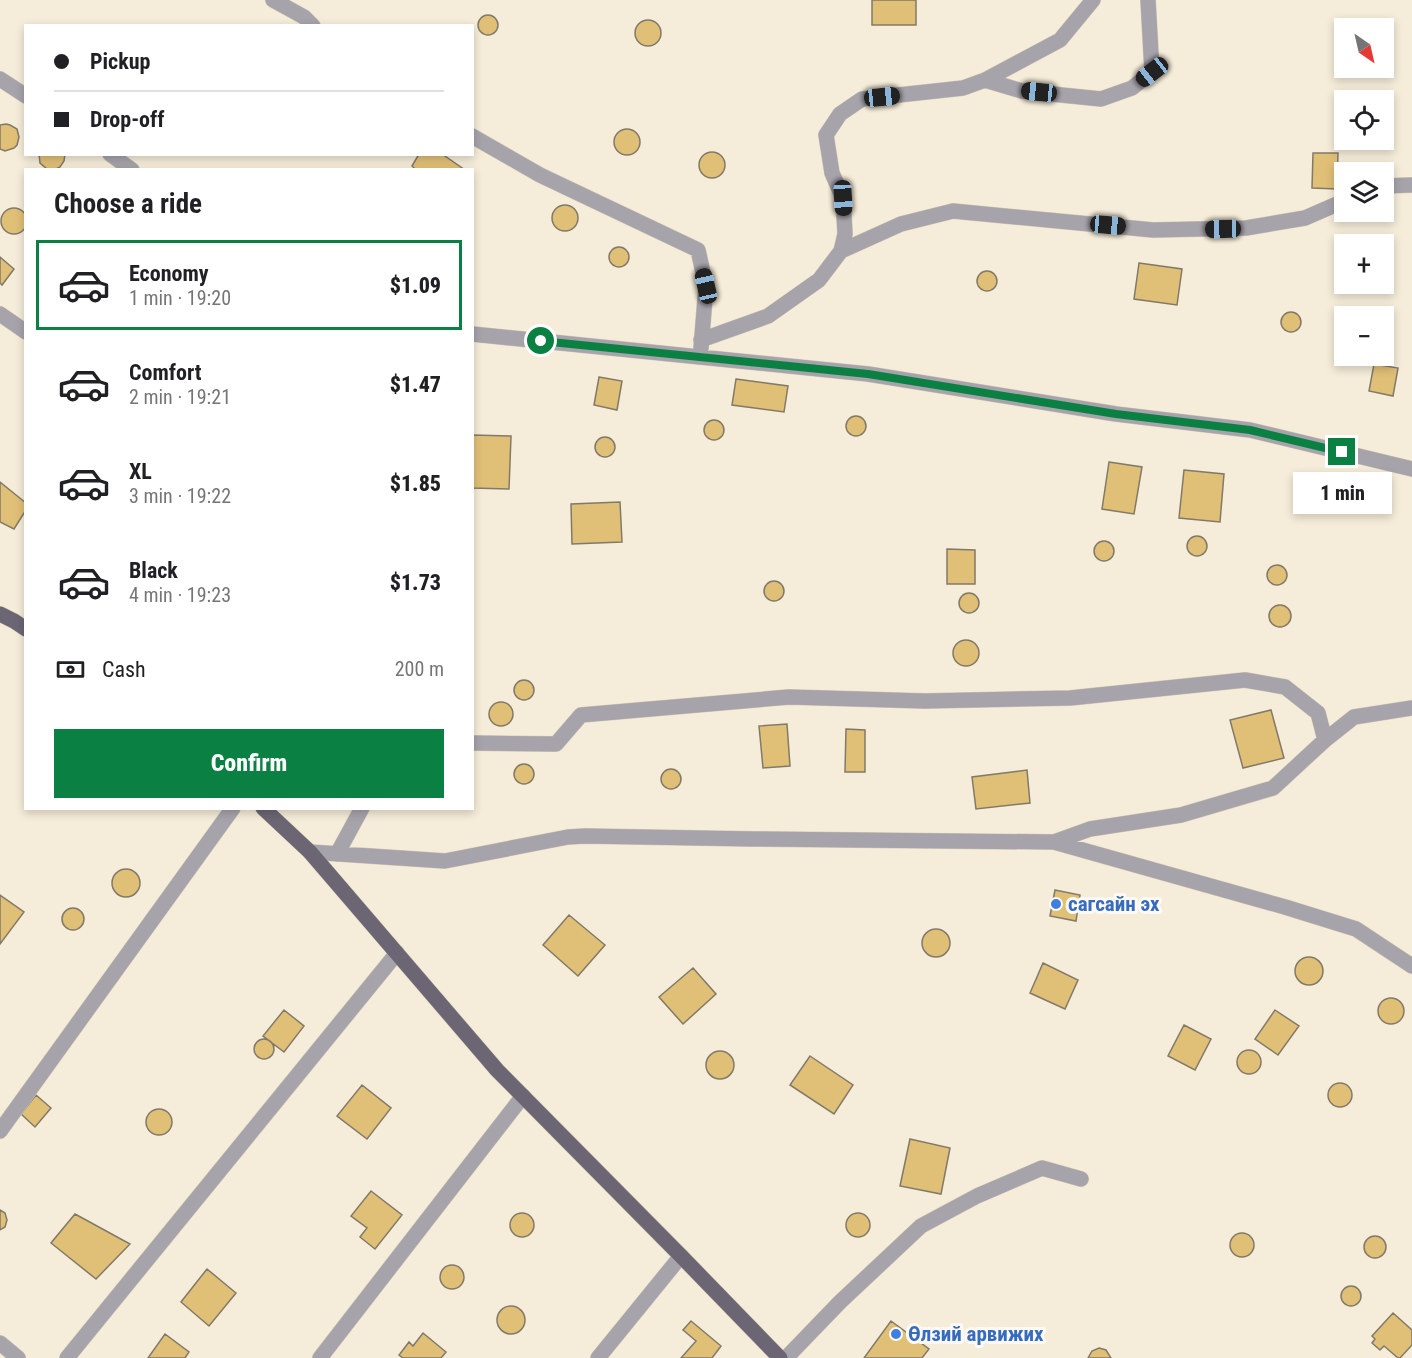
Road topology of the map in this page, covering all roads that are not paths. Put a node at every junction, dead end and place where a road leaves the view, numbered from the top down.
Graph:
1 (273, 0) edge
2 (1093, 0) edge
3 (1148, 0) edge
4 (312, 24) edge
5 (0, 79) edge
6 (985, 80) junction
7 (24, 95) edge
8 (474, 137) edge
9 (113, 156) edge
10 (129, 168) edge
11 (1412, 185) edge
12 (1394, 186) edge
13 (1334, 205) edge
14 (841, 251) junction
15 (0, 314) edge
16 (24, 331) edge
17 (474, 334) edge
18 (701, 340) junction
19 (700, 357) junction
20 (1412, 469) edge
21 (0, 614) edge
22 (24, 628) edge
23 (1412, 708) edge
24 (1325, 740) junction
25 (474, 744) edge
26 (233, 810) edge
27 (265, 810) edge
28 (361, 810) edge
29 (1054, 842) junction
30 (310, 852) junction
31 (337, 854) junction
32 (397, 953) junction
33 (1412, 966) edge
34 (523, 1096) junction
35 (0, 1131) edge
36 (1081, 1179) dead end
37 (681, 1256) junction
38 (0, 1342) edge
39 (18, 1358) edge
40 (67, 1358) edge
41 (320, 1358) edge
42 (598, 1358) edge
43 (780, 1358) edge
44 (786, 1358) edge

1 - 4 street
2 - 6 street
3 - 6 street
5 - 7 street
6 - 14 street
8 - 18 street
9 - 10 street
11 - 12 street
13 - 14 street
14 - 18 street
15 - 16 street
17 - 19 street
18 - 19 street
19 - 20 street
21 - 22 main road
23 - 24 street
24 - 25 street
24 - 29 street
26 - 35 street
27 - 30 main road
28 - 31 street
29 - 31 street
29 - 33 street
30 - 31 street
30 - 32 main road
32 - 34 main road
32 - 40 street
34 - 37 main road
34 - 41 street
36 - 44 street
37 - 42 street
37 - 43 main road
38 - 39 street

